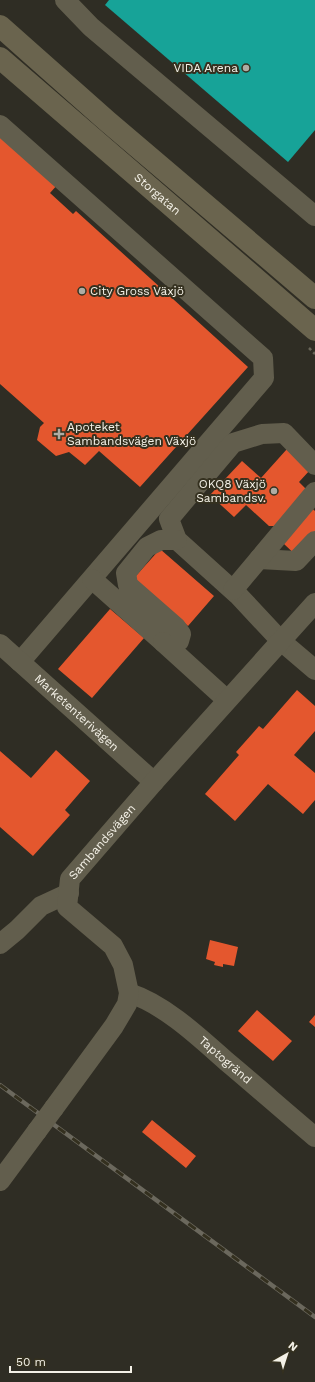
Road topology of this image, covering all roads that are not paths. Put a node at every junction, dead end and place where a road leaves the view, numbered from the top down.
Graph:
1 (65, 0) edge
2 (0, 26) edge
3 (0, 58) edge
4 (0, 125) edge
5 (315, 216) edge
6 (315, 298) edge
7 (315, 330) edge
8 (315, 465) edge
9 (315, 492) edge
10 (177, 540) junction
11 (315, 541) edge
12 (259, 559) junction
13 (92, 579) junction
14 (233, 590) junction
15 (315, 603) edge
16 (281, 641) junction
17 (163, 642) junction
18 (0, 644) edge
19 (20, 662) junction
20 (315, 670) edge
21 (227, 700) junction
22 (154, 782) junction
23 (69, 893) junction
24 (0, 944) edge
25 (129, 992) junction
26 (315, 1137) edge
27 (0, 1181) edge

1 - 5 street
2 - 6 main road, Storgatan
3 - 7 main road, Storgatan
4 - 13 street
8 - 10 street
9 - 12 street
10 - 14 street
10 - 17 street
11 - 12 street
12 - 14 street
13 - 17 street
13 - 19 street
14 - 16 street
15 - 16 street, Sambandsvägen
16 - 20 street
16 - 21 street, Sambandsvägen
17 - 21 street
18 - 19 street, Marketenterivägen
19 - 22 street, Marketenterivägen
21 - 22 street, Sambandsvägen
22 - 23 street, Sambandsvägen
23 - 24 street
23 - 25 street, Sambandsvägen
25 - 26 street, Taptogränd
25 - 27 street, bridge

